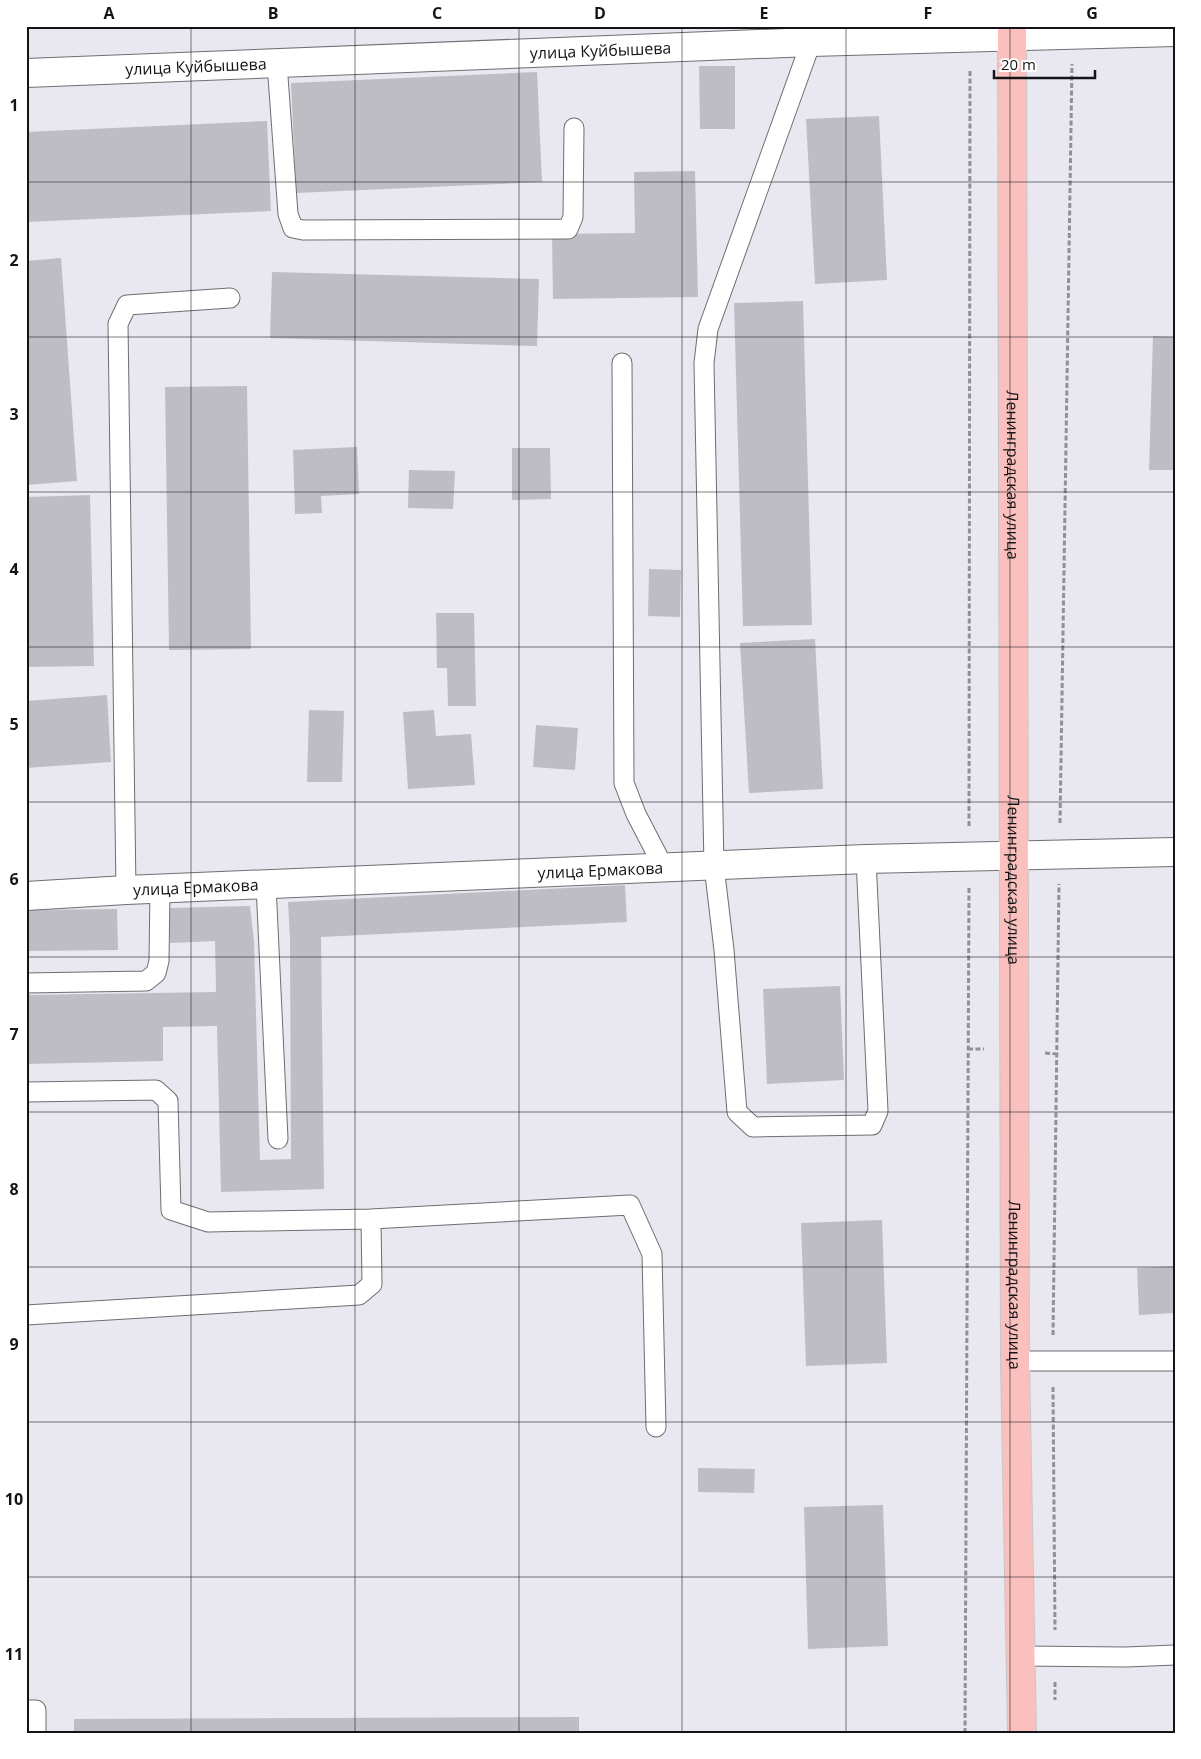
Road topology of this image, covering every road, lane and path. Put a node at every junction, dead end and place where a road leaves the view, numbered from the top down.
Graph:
1 (1170, 30) edge
2 (1012, 31) edge
3 (1073, 35) junction
4 (970, 37) junction
5 (811, 42) junction
6 (277, 63) junction
7 (26, 73) edge
8 (574, 128) dead end
9 (230, 298) dead end
10 (622, 364) dead end
11 (1175, 852) edge
12 (1059, 854) junction
13 (1014, 856) junction
14 (970, 857) junction
15 (866, 859) junction
16 (714, 866) junction
17 (664, 868) junction
18 (266, 885) junction
19 (160, 889) junction
20 (126, 890) junction
21 (26, 896) edge
22 (26, 983) edge
23 (26, 1092) edge
24 (278, 1139) dead end
25 (372, 1219) junction
26 (26, 1315) edge
27 (1015, 1361) junction
28 (1053, 1361) junction
29 (1175, 1361) edge
30 (656, 1428) dead end
31 (1175, 1655) edge
32 (1022, 1656) junction
33 (1055, 1656) junction
34 (1055, 1704) dead end
35 (26, 1710) edge
36 (36, 1733) edge
37 (965, 1733) edge
38 (1022, 1733) edge

1 - 3 street, улица Куйбышева
2 - 3 street, улица Куйбышева
2 - 4 street, улица Куйбышева
2 - 13 highway, Ленинградская улица
3 - 12 path
4 - 5 street, улица Куйбышева
4 - 14 path
5 - 6 street, улица Куйбышева
5 - 16 lane
6 - 7 street, улица Куйбышева
6 - 8 lane
9 - 20 lane
10 - 17 lane
11 - 12 street, улица Ермакова
12 - 13 street, улица Ермакова
12 - 28 path
13 - 14 street, улица Ермакова
13 - 27 highway, Ленинградская улица
14 - 15 street, улица Ермакова
14 - 37 path
15 - 16 street, улица Ермакова
15 - 16 lane
16 - 17 street, улица Ермакова
17 - 18 street, улица Ермакова
18 - 19 street, улица Ермакова
18 - 24 lane
19 - 20 street, улица Ермакова
19 - 22 lane
20 - 21 street, улица Ермакова
23 - 25 lane
25 - 26 lane
25 - 30 lane
27 - 28 lane
27 - 32 highway, Ленинградская улица
28 - 29 lane
28 - 33 path
31 - 33 lane
32 - 33 lane
32 - 38 highway, Ленинградская улица
33 - 34 path
35 - 36 lane

